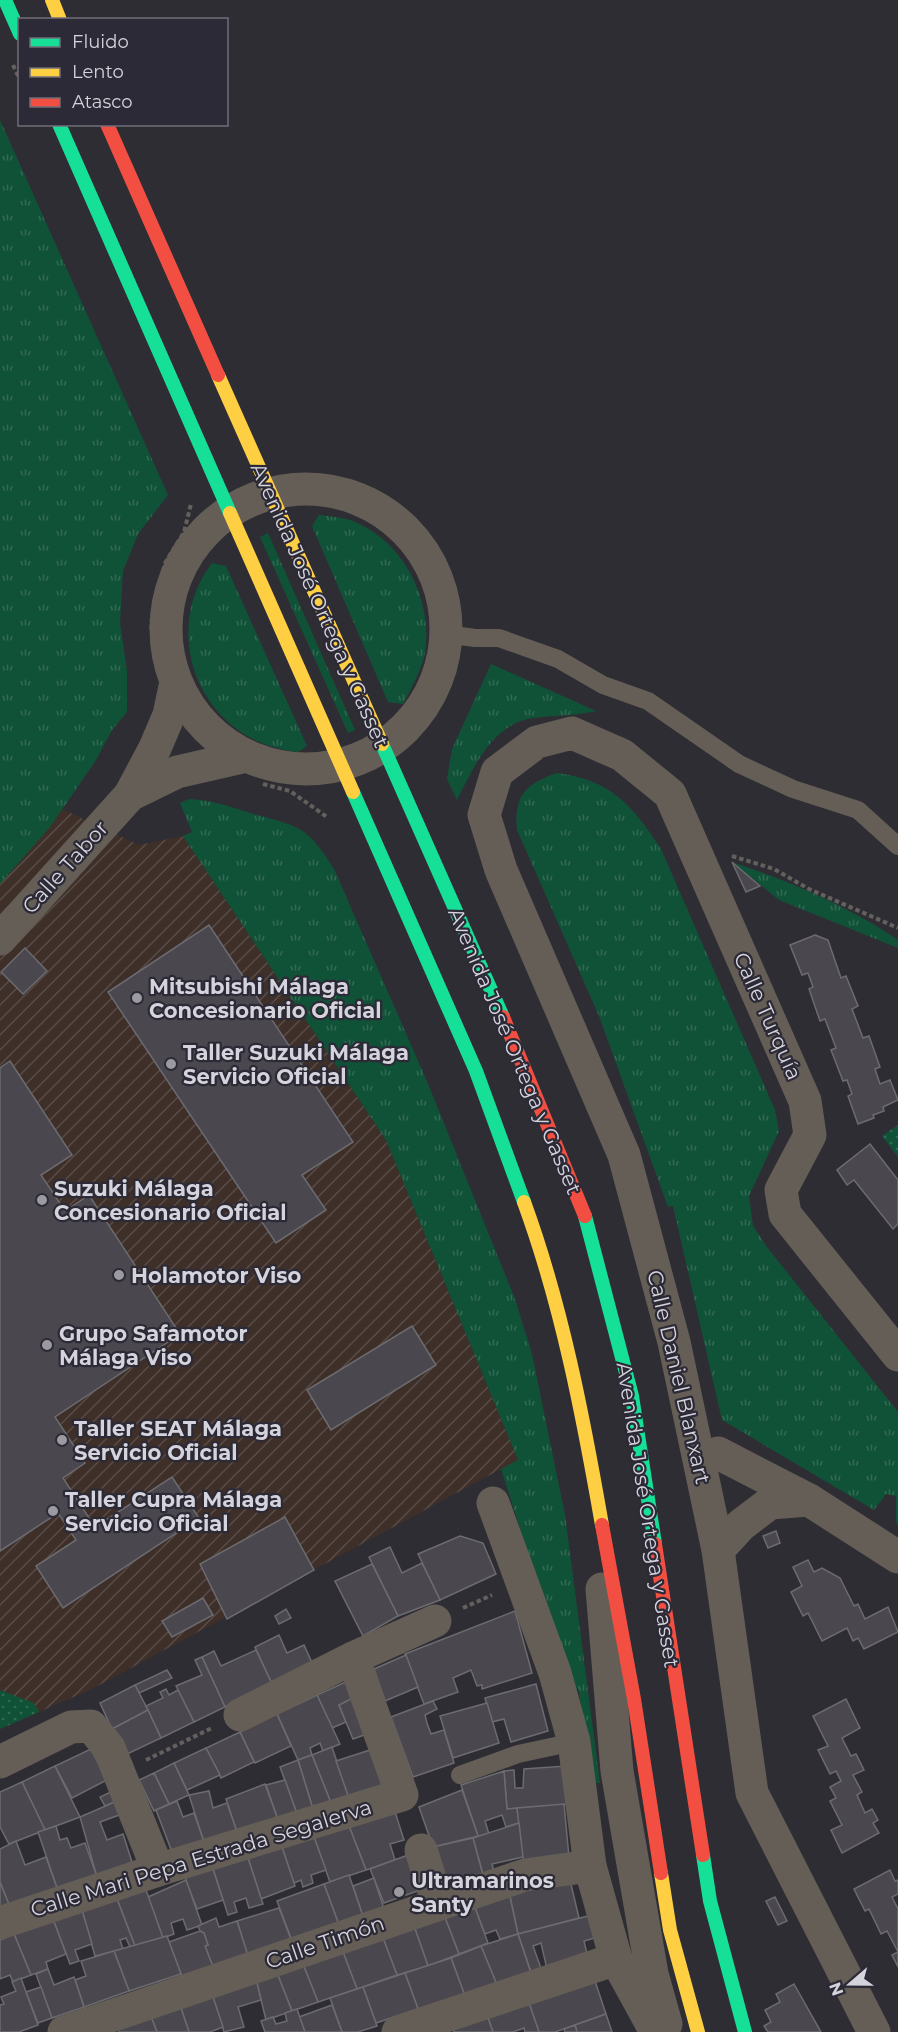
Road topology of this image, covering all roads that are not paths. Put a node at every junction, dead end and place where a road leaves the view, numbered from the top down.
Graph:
1 (5, 0) edge
2 (51, 0) edge
3 (59, 18) edge
4 (18, 29) edge
5 (60, 126) edge
6 (108, 126) edge
7 (270, 494) junction
8 (228, 510) junction
9 (446, 634) junction
10 (165, 674) junction
11 (537, 741) joint
12 (384, 747) junction
13 (340, 767) junction
14 (253, 770) junction
15 (130, 795) junction
16 (898, 846) edge
17 (0, 939) edge
18 (898, 1355) edge
19 (718, 1453) dead end
20 (596, 1488) junction
21 (809, 1500) junction
22 (493, 1503) dead end
23 (718, 1550) junction
24 (898, 1557) edge
25 (435, 1621) road end
26 (353, 1658) junction
27 (231, 1719) road end
28 (574, 1742) junction
29 (0, 1762) edge
30 (460, 1775) dead end
31 (421, 1850) dead end
32 (590, 1866) junction
33 (158, 1870) junction
34 (438, 1904) junction
35 (0, 1923) edge
36 (616, 1959) junction
37 (64, 2032) edge
38 (398, 2032) edge
39 (656, 2032) edge
40 (668, 2032) edge
41 (698, 2032) edge
42 (745, 2032) edge
43 (874, 2032) edge

1 - 4 main road
2 - 3 main road
5 - 8 main road, Avenida José Ortega y Gasset
6 - 7 main road, Avenida José Ortega y Gasset
7 - 8 street
7 - 9 street
7 - 12 main road, Avenida José Ortega y Gasset
8 - 10 street
8 - 13 main road, Avenida José Ortega y Gasset
9 - 12 street
9 - 16 lane
10 - 14 street
10 - 15 street, Calle Tabor
11 - 18 street, Calle Turquía
11 - 23 street, Calle Daniel Blanxart
12 - 13 street
12 - 42 main road, Avenida José Ortega y Gasset
13 - 14 street
13 - 20 main road, Avenida José Ortega y Gasset
14 - 15 street, Calle Tabor
15 - 17 street, Calle Tabor
19 - 21 street
20 - 40 street, Avenida José Ortega y Gasset
20 - 41 main road, Avenida José Ortega y Gasset
21 - 23 street
21 - 24 street
22 - 28 street
23 - 43 street, Calle Daniel Blanxart
25 - 26 street
26 - 27 street
26 - 33 street, Calle Mari Pepa Estrada Segalerva
28 - 30 lane
28 - 32 street
29 - 33 street
31 - 34 street
32 - 34 street, Calle Timón
32 - 36 street
33 - 35 street, Calle Mari Pepa Estrada Segalerva
34 - 37 street, Calle Timón
36 - 38 street
36 - 39 street

